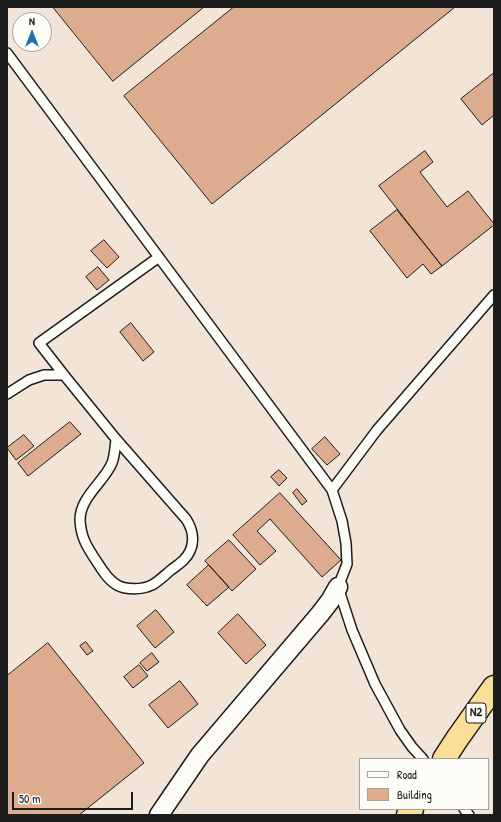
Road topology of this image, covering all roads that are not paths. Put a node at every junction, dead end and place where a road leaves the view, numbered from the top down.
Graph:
1 (7, 53) edge
2 (159, 257) junction
3 (494, 295) edge
4 (64, 374) junction
5 (7, 394) edge
6 (116, 439) junction
7 (332, 490) junction
8 (338, 587) junction
9 (494, 687) edge
10 (422, 758) edge
11 (445, 758) edge
12 (159, 815) edge

1 - 2 lane
2 - 4 lane
2 - 7 lane
3 - 7 lane
4 - 5 lane
4 - 6 lane
6 - 6 lane
7 - 8 lane
8 - 10 lane
8 - 12 street
9 - 11 highway, N2

